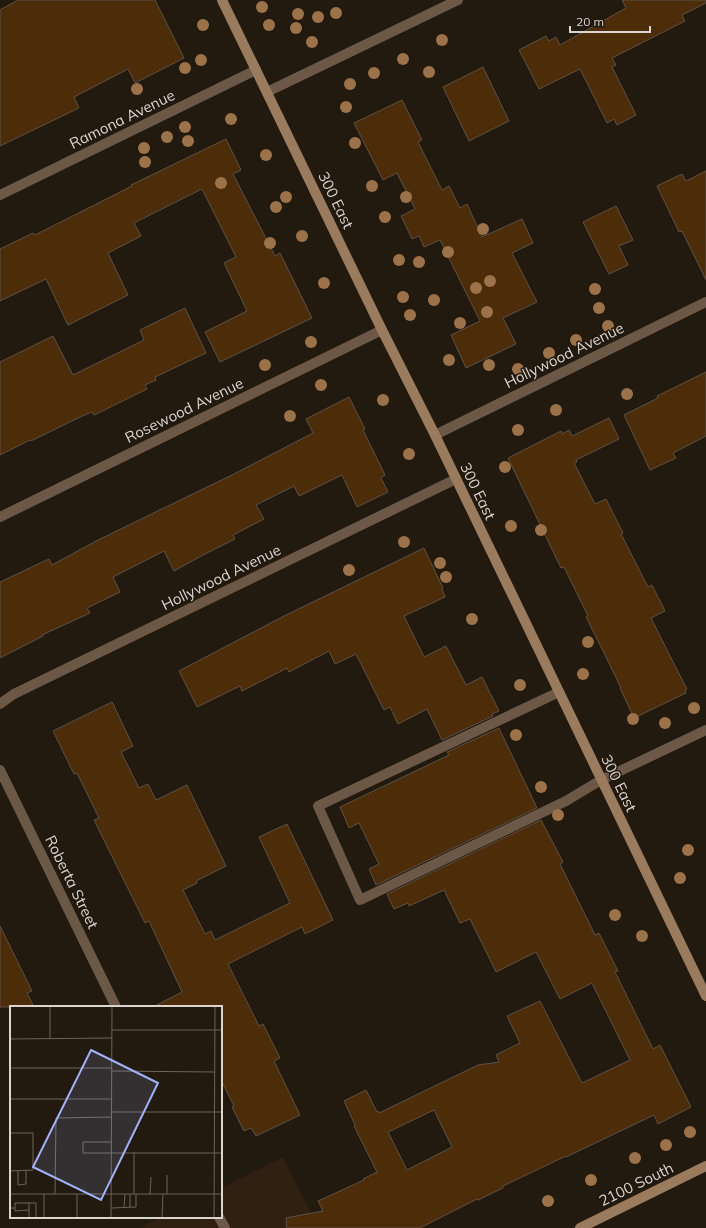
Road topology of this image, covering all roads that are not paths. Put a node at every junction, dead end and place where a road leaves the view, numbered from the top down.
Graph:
1 (222, 0) edge
2 (458, 0) edge
3 (256, 70) junction
4 (266, 92) junction
5 (0, 195) edge
6 (706, 302) edge
7 (382, 330) junction
8 (435, 435) junction
9 (456, 479) junction
10 (0, 517) edge
11 (559, 692) junction
12 (0, 704) edge
13 (706, 730) edge
14 (0, 770) edge
15 (602, 780) junction
16 (706, 996) edge
17 (116, 1006) edge
18 (706, 1166) edge
19 (219, 1218) edge
20 (224, 1228) edge
21 (580, 1228) edge

1 - 3 street, 300 East
2 - 4 street
3 - 4 street, 300 East
3 - 5 street, Ramona Avenue
4 - 7 street, 300 East
6 - 8 street, Hollywood Avenue
7 - 8 street, 300 East
7 - 10 street, Rosewood Avenue
8 - 9 street, 300 East
9 - 11 street, 300 East
9 - 12 street, Hollywood Avenue
11 - 15 street, 300 East
11 - 15 street
13 - 15 street
14 - 17 street, Roberta Street
15 - 16 street, 300 East
18 - 21 street, 2100 South
19 - 20 street

